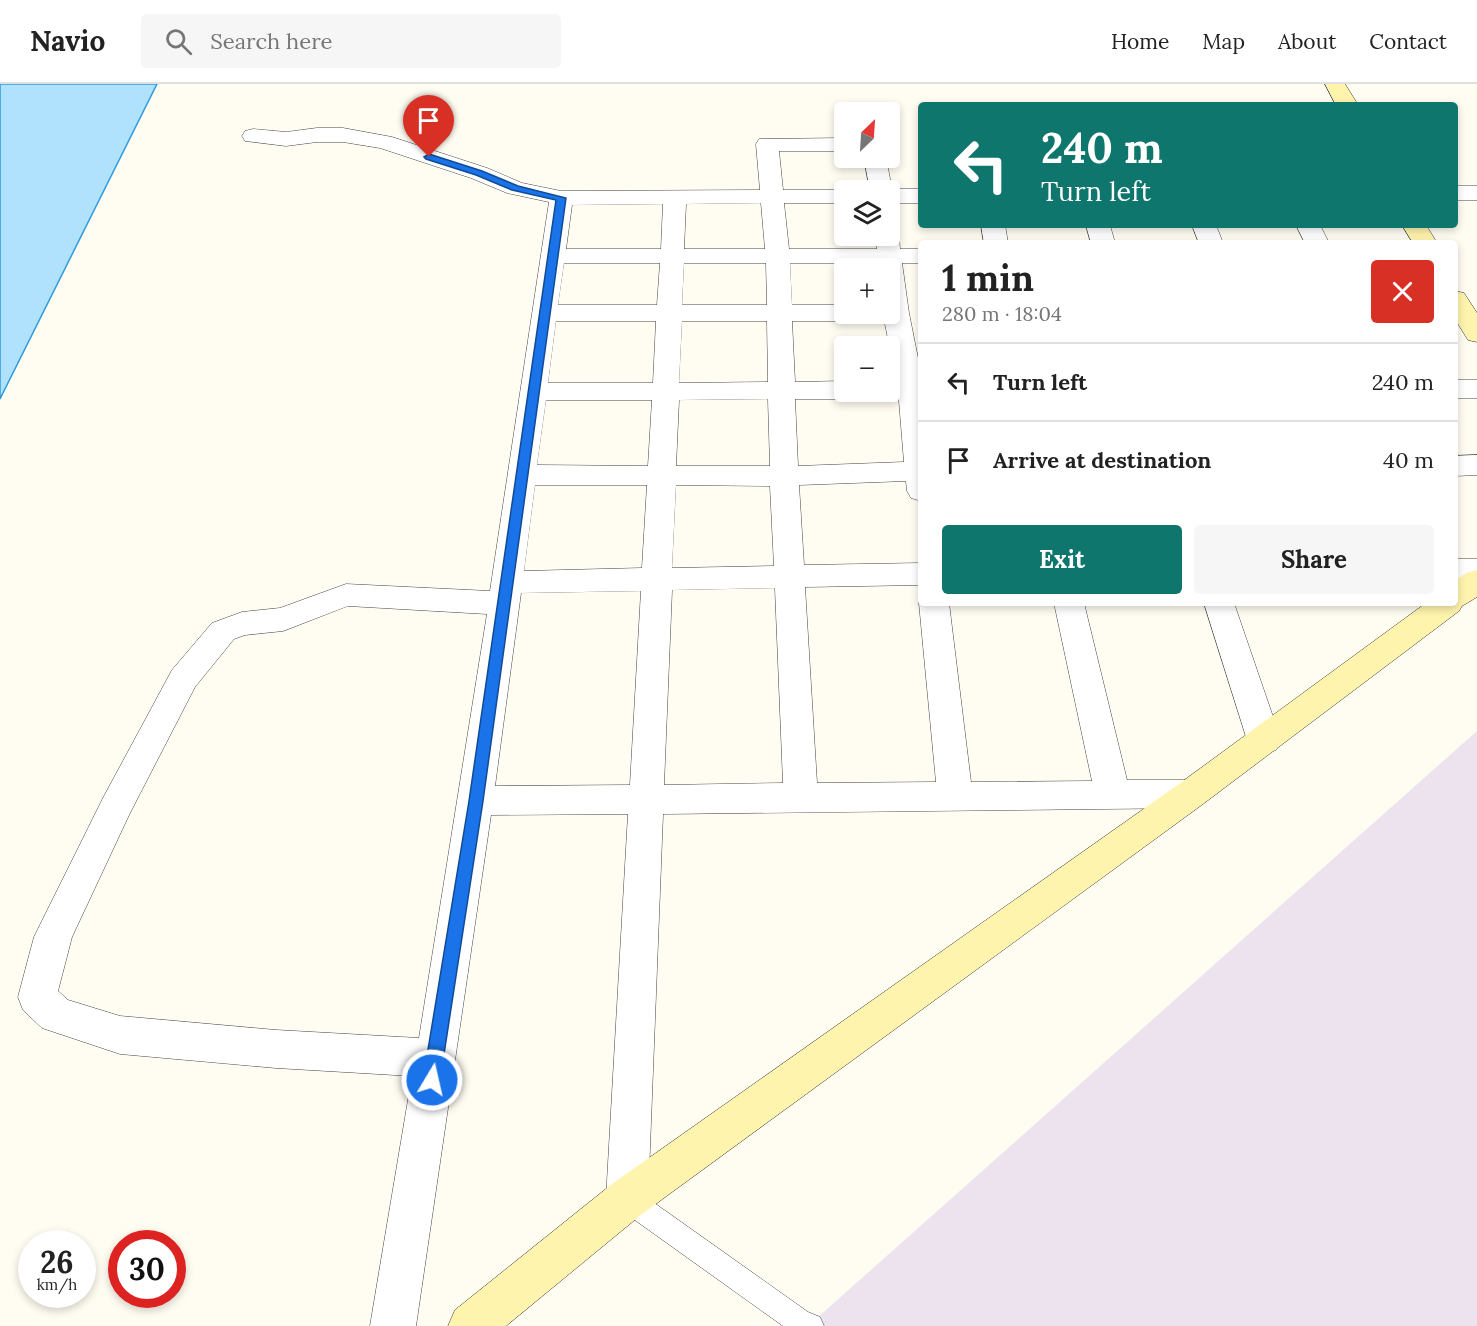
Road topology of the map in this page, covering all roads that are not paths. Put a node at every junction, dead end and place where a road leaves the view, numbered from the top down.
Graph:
1 (1335, 84) edge
2 (1345, 102) edge
3 (253, 136) dead end
4 (834, 144) edge
5 (1458, 193) edge
6 (1477, 193) edge
7 (772, 196) junction
8 (834, 196) edge
9 (900, 196) edge
10 (918, 196) edge
11 (675, 197) junction
12 (561, 198) junction
13 (888, 246) edge
14 (918, 254) edge
15 (553, 256) junction
16 (673, 256) junction
17 (778, 256) junction
18 (1458, 308) edge
19 (545, 313) junction
20 (670, 313) junction
21 (779, 313) junction
22 (834, 313) edge
23 (902, 313) edge
24 (1477, 334) edge
25 (1458, 389) edge
26 (1477, 389) edge
27 (834, 390) edge
28 (907, 390) edge
29 (783, 391) junction
30 (534, 392) junction
31 (666, 392) junction
32 (918, 464) edge
33 (1477, 465) edge
34 (1458, 466) edge
35 (523, 475) junction
36 (662, 475) junction
37 (784, 476) junction
38 (918, 478) edge
39 (1458, 570) edge
40 (1477, 570) edge
41 (918, 574) edge
42 (791, 576) junction
43 (657, 579) junction
44 (1477, 581) edge
45 (505, 592) junction
46 (1458, 595) edge
47 (934, 606) edge
48 (1071, 606) edge
49 (1220, 606) edge
50 (1444, 606) edge
51 (1264, 740) junction
52 (1191, 794) junction
53 (1113, 795) junction
54 (955, 797) junction
55 (801, 798) junction
56 (646, 800) junction
57 (476, 801) junction
58 (435, 1058) junction
59 (627, 1199) junction
60 (393, 1326) edge
61 (471, 1326) edge
62 (811, 1326) edge

1 - 2 street
3 - 12 street
4 - 7 street
5 - 6 street
7 - 8 street
7 - 11 street
7 - 17 street
9 - 10 street
11 - 12 street
11 - 16 street
12 - 15 street
13 - 14 street
13 - 17 street
13 - 23 street
15 - 16 street
15 - 19 street
16 - 17 street
16 - 20 street
17 - 21 street
18 - 24 street
19 - 20 street
19 - 30 street
20 - 21 street
20 - 31 street
21 - 22 street
21 - 29 street
23 - 28 street
25 - 26 street
27 - 29 street
28 - 32 street
29 - 31 street
29 - 37 street
30 - 31 street
30 - 35 street
31 - 36 street
33 - 34 street
35 - 36 street
35 - 45 street
36 - 37 street
36 - 43 street
37 - 38 street
37 - 42 street
39 - 40 street
41 - 42 street
42 - 43 street
42 - 55 street
43 - 45 street
43 - 56 street
44 - 46 street
45 - 57 street
45 - 58 street
47 - 54 street
48 - 53 street
49 - 51 street
50 - 51 street
51 - 52 street
52 - 53 street
52 - 59 street
53 - 54 street
54 - 55 street
55 - 56 street
56 - 57 street
56 - 59 street
57 - 58 street
58 - 60 street
59 - 61 street
59 - 62 lane

